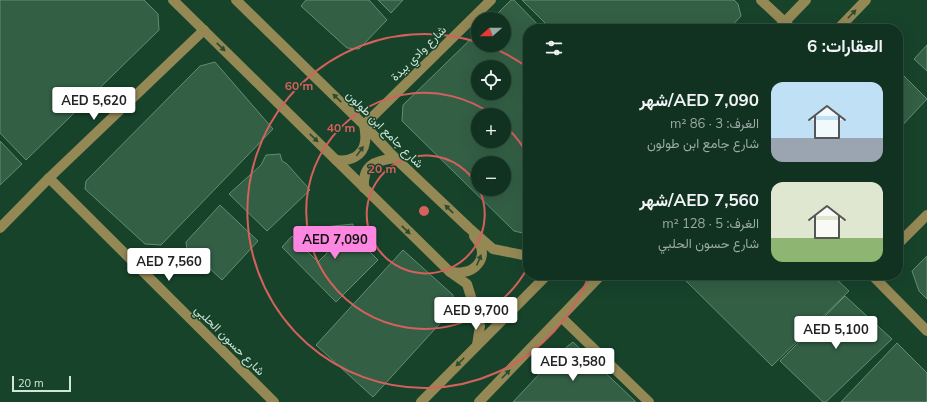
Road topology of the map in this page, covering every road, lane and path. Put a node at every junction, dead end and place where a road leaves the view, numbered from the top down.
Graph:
1 (174, 0) edge
2 (236, 0) edge
3 (491, 0) edge
4 (761, 0) edge
5 (806, 0) edge
6 (866, 0) edge
7 (782, 24) edge
8 (787, 24) edge
9 (843, 24) edge
10 (204, 30) junction
11 (364, 125) junction
12 (395, 158) junction
13 (336, 160) junction
14 (49, 178) junction
15 (364, 188) junction
16 (927, 215) edge
17 (0, 228) edge
18 (469, 228) junction
19 (903, 239) edge
20 (523, 255) edge
21 (450, 272) junction
22 (542, 280) edge
23 (596, 280) edge
24 (877, 280) edge
25 (561, 317) junction
26 (927, 331) edge
27 (477, 345) junction
28 (274, 402) edge
29 (421, 402) edge
30 (479, 402) edge
31 (649, 402) edge

1 - 10 street
11 -> 2 street, شارع جامع ابن طولون
3 - 11 street, شارع وادي بيدة
4 - 7 street
5 - 8 street
9 -> 6 street
10 -> 13 street
10 - 14 street
11 - 12 street, شارع جامع ابن طولون
13 -> 11 street
12 - 15 street
18 -> 12 street, شارع جامع ابن طولون
13 - 15 street
14 - 17 street
14 - 28 street, شارع حسون الحلبي
15 -> 21 street
16 - 19 street
18 - 20 street, شارع جامع ابن طولون
21 -> 18 street
21 - 27 street
22 - 27 street
23 - 25 street
24 - 26 street
30 -> 25 street
25 - 31 street
27 -> 29 street

